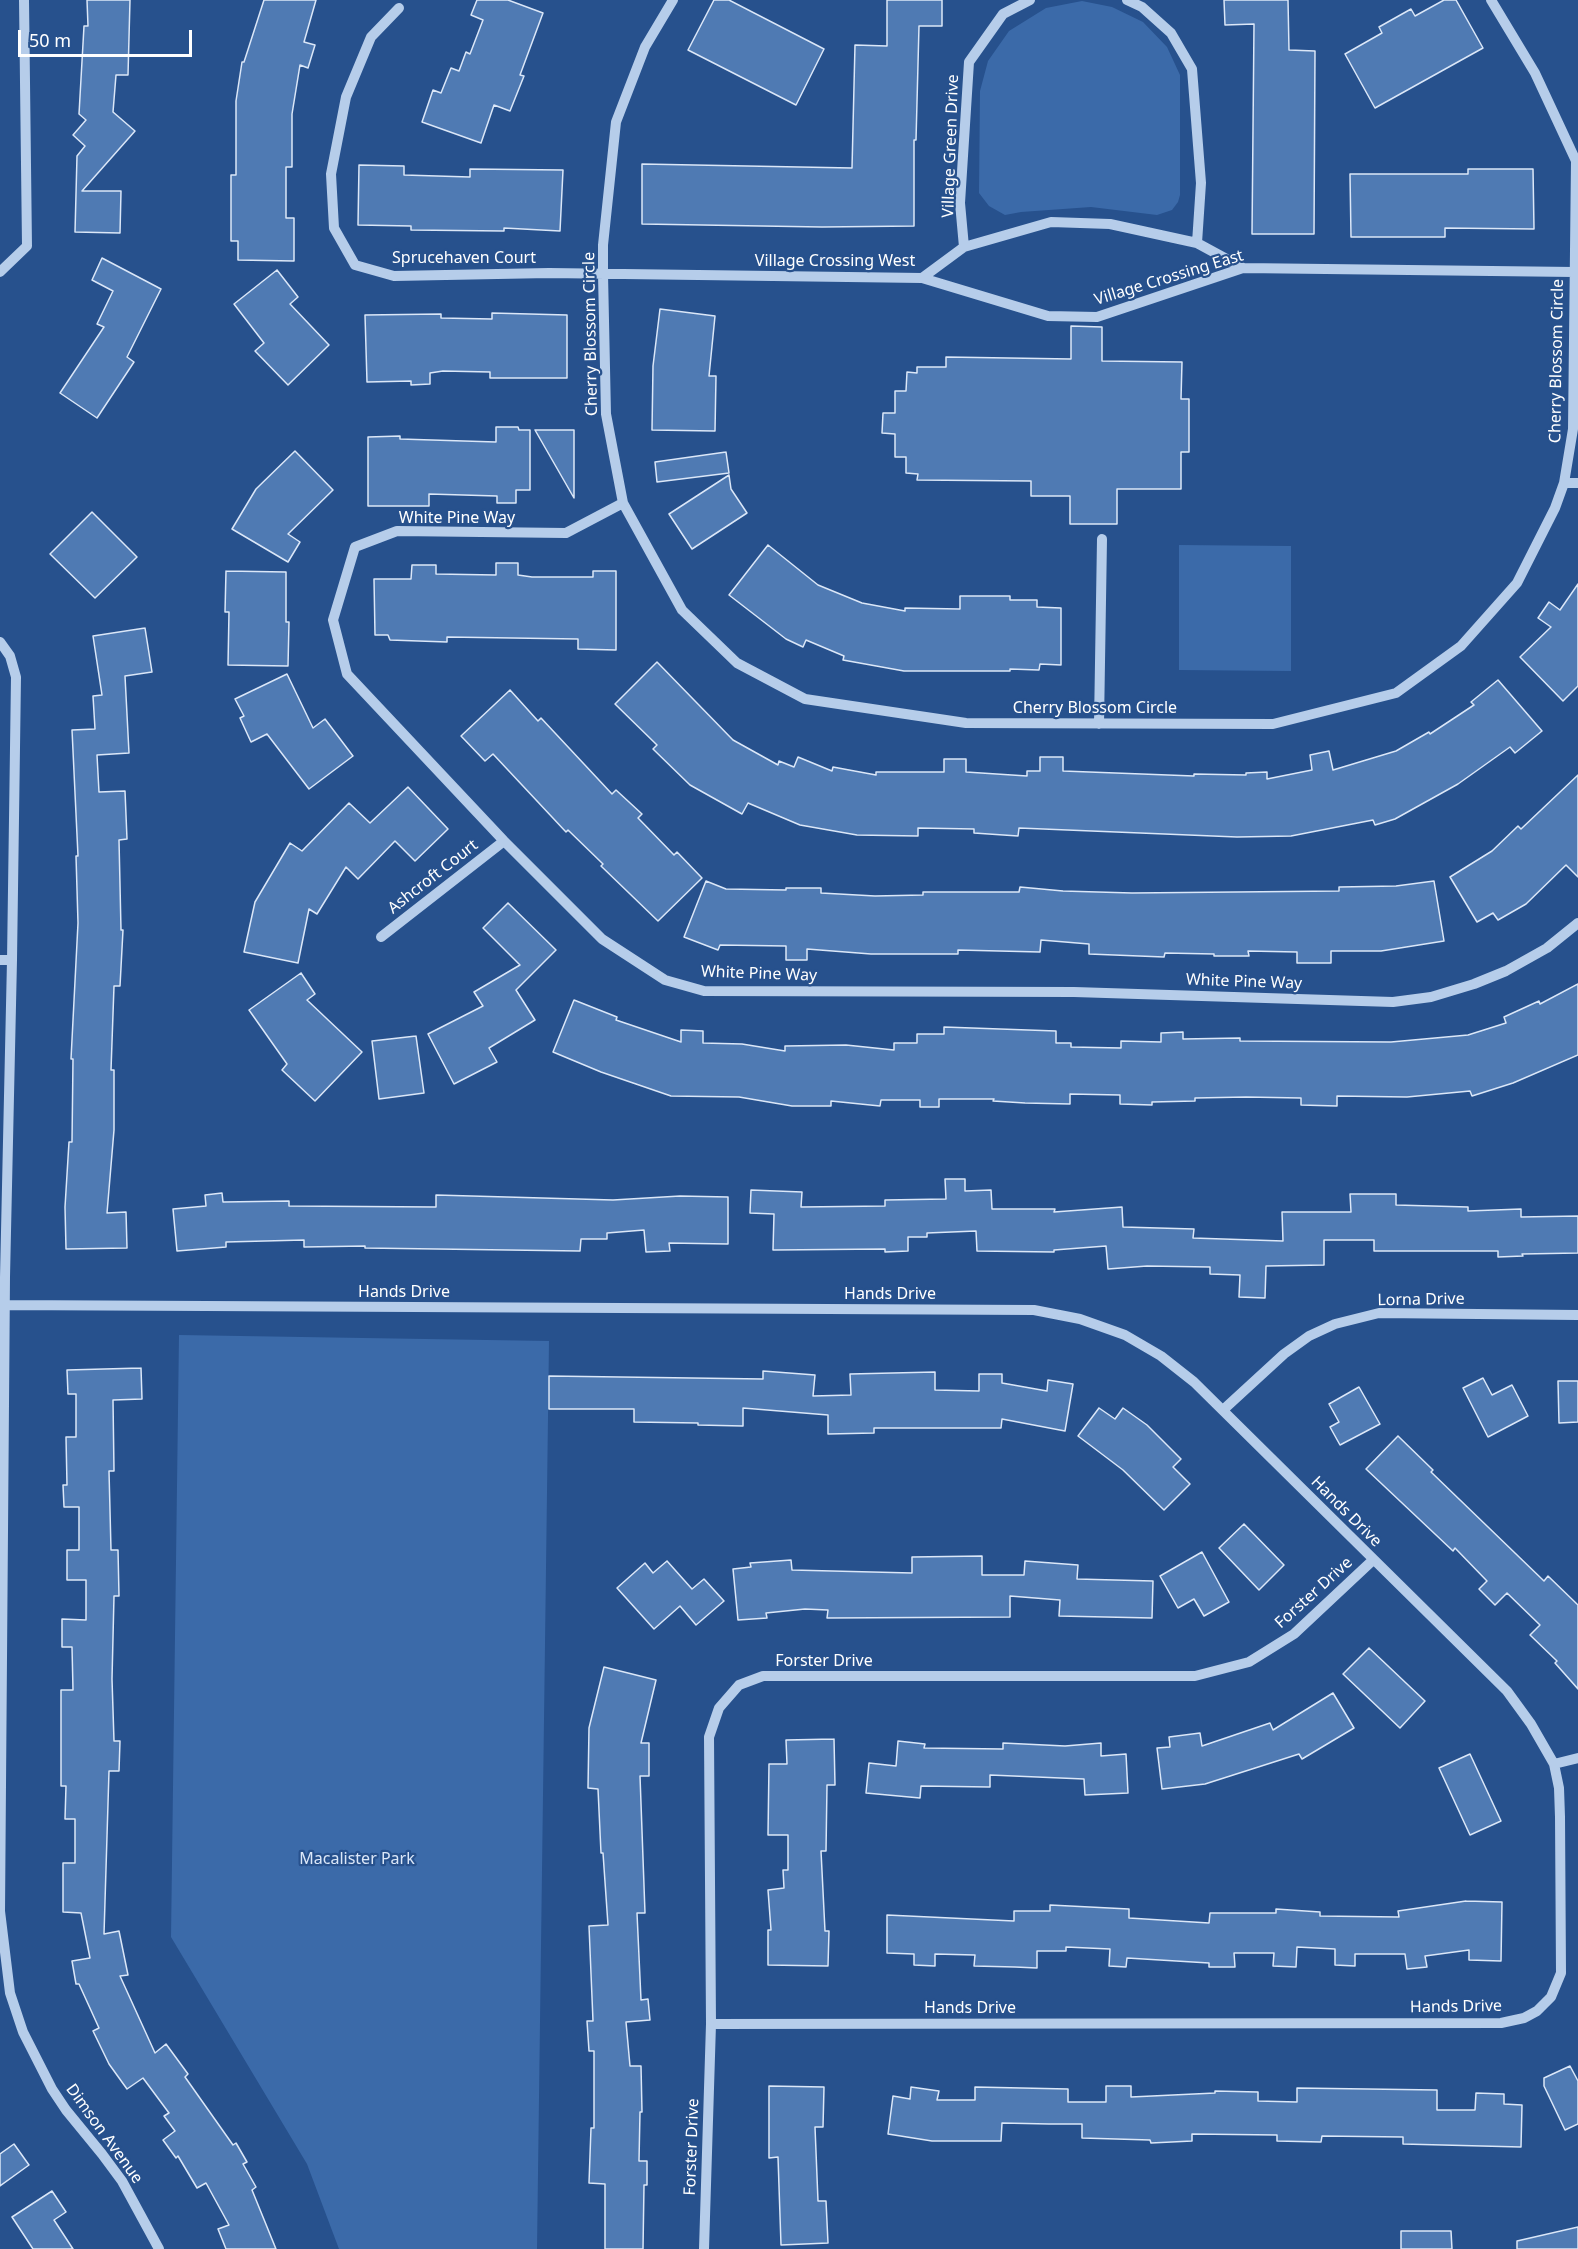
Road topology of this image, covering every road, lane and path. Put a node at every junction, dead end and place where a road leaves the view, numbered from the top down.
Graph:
1 (24, 0) edge
2 (673, 0) edge
3 (1030, 0) edge
4 (1127, 0) edge
5 (1491, 0) edge
6 (399, 8) dead end
7 (1577, 161) edge
8 (1197, 243) junction
9 (964, 247) junction
10 (1243, 268) junction
11 (0, 272) edge
12 (1574, 272) junction
13 (603, 274) junction
14 (922, 278) junction
15 (1575, 429) edge
16 (1564, 483) junction
17 (1578, 483) edge
18 (623, 503) junction
19 (1102, 539) dead end
20 (0, 642) edge
21 (1099, 724) junction
22 (504, 841) junction
23 (1578, 923) edge
24 (381, 937) dead end
25 (0, 960) edge
26 (12, 960) junction
27 (2, 1305) edge
28 (1578, 1315) edge
29 (1223, 1410) junction
30 (1373, 1560) junction
31 (1578, 1758) edge
32 (1554, 1764) junction
33 (5, 1994) edge
34 (711, 2024) junction
35 (159, 2249) edge
36 (704, 2249) edge

1 - 11 street
2 - 13 street, Cherry Blossom Circle
3 - 9 street, Village Green Drive
4 - 8 street
5 - 7 street, Cherry Blossom Circle
6 - 13 street, Sprucehaven Court
7 - 12 street, Cherry Blossom Circle
8 - 9 street, Village Crossing West
8 - 10 street
9 - 14 street, Village Crossing West
10 - 12 street, Village Crossing East
10 - 14 street, Village Crossing East
12 - 15 street, Cherry Blossom Circle
13 - 14 street, Village Crossing West
13 - 18 street, Cherry Blossom Circle
15 - 16 street, Cherry Blossom Circle
16 - 17 street
16 - 21 street, Cherry Blossom Circle
18 - 21 street, Cherry Blossom Circle
18 - 22 street, White Pine Way
19 - 21 street
20 - 26 street, Dimson Avenue
22 - 23 street, White Pine Way
22 - 24 street, Ashcroft Court
25 - 26 street
26 - 27 street, Dimson Avenue
27 - 29 street, Hands Drive
27 - 33 street, Dimson Avenue
28 - 29 street, Lorna Drive
29 - 30 street, Hands Drive
30 - 32 street, Hands Drive
30 - 34 street, Forster Drive
31 - 32 street
32 - 34 street, Hands Drive
33 - 35 street, Dimson Avenue
34 - 36 street, Forster Drive

